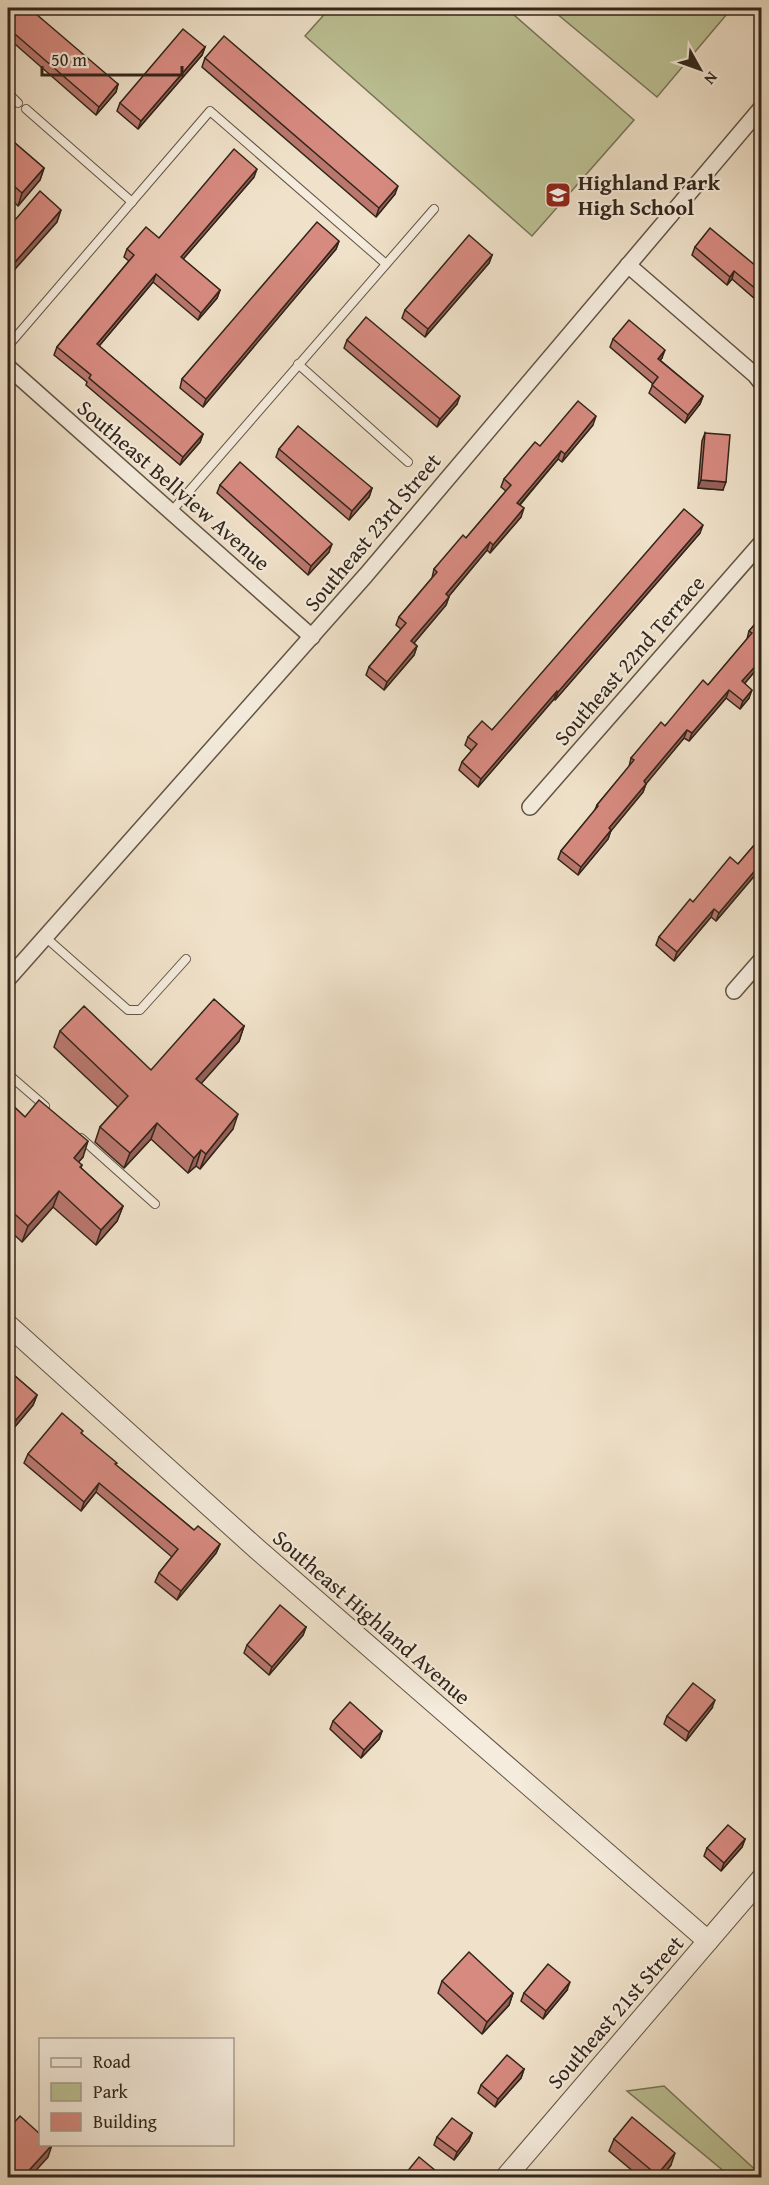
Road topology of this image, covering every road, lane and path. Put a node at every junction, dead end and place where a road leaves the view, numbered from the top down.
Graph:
1 (8, 93) edge
2 (18, 102) dead end
3 (762, 107) edge
4 (26, 109) dead end
5 (132, 202) junction
6 (434, 209) dead end
7 (386, 264) junction
8 (628, 265) junction
9 (8, 346) edge
10 (298, 364) junction
11 (8, 367) edge
12 (762, 384) edge
13 (408, 462) dead end
14 (171, 512) junction
15 (762, 542) edge
16 (312, 637) junction
17 (530, 807) dead end
18 (44, 936) junction
19 (186, 959) dead end
20 (762, 959) edge
21 (8, 979) edge
22 (734, 991) dead end
23 (8, 1074) edge
24 (51, 1112) edge
25 (77, 1135) edge
26 (155, 1204) dead end
27 (8, 1324) edge
28 (762, 1878) edge
29 (708, 1941) junction
30 (505, 2178) edge

1 - 2 lane
3 - 8 street, Southeast 23rd Street
4 - 5 lane
5 - 7 lane
5 - 9 lane
6 - 7 lane
7 - 10 lane
8 - 12 street
8 - 16 street, Southeast 23rd Street
10 - 13 lane
10 - 14 lane
11 - 14 street, Southeast Bellview Avenue
14 - 16 street, Southeast Bellview Avenue
15 - 17 street, Southeast 22nd Terrace
16 - 18 street, Southeast 23rd Street
18 - 19 lane
18 - 21 street, Southeast 23rd Street
20 - 22 street
23 - 24 lane
25 - 26 lane
27 - 29 street, Southeast Highland Avenue
28 - 29 street, Southeast 21st Street
29 - 30 street, Southeast 21st Street

